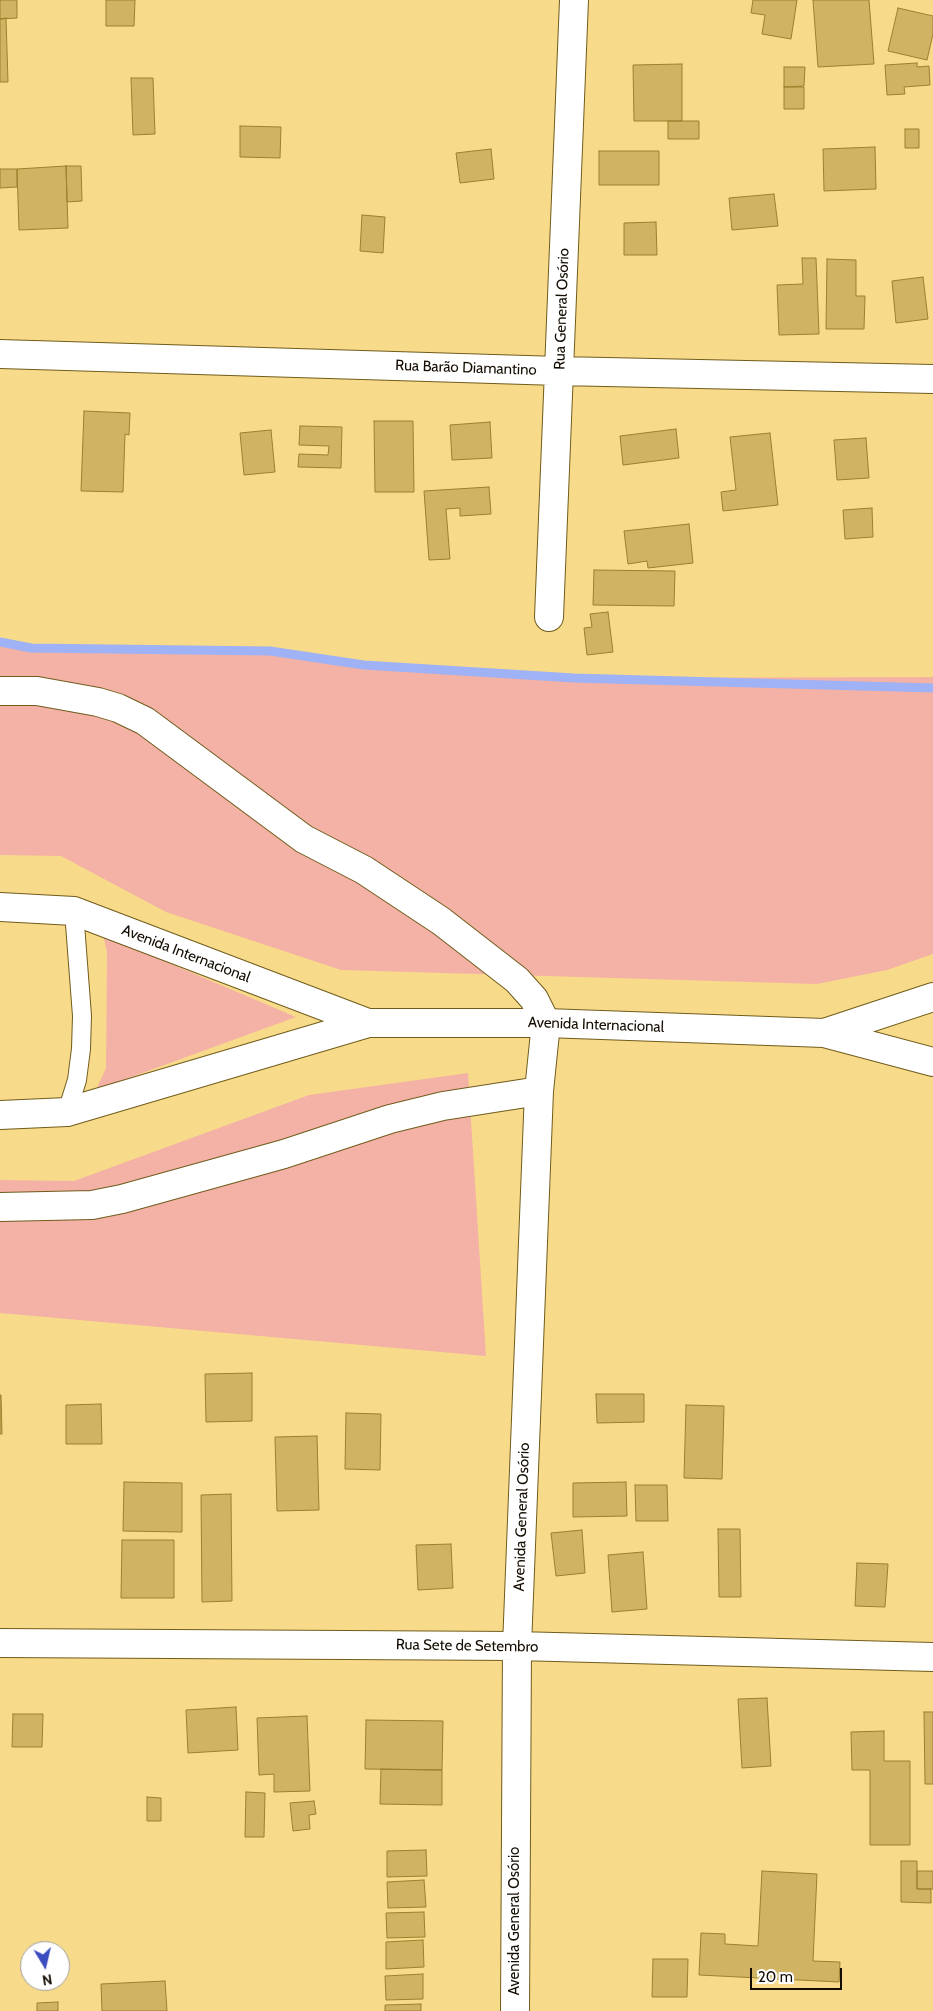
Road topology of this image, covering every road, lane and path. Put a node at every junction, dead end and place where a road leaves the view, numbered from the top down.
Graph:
1 (574, 0) edge
2 (0, 354) edge
3 (559, 371) junction
4 (933, 379) edge
5 (549, 617) dead end
6 (0, 691) edge
7 (0, 906) edge
8 (74, 911) junction
9 (933, 997) edge
10 (368, 1023) junction
11 (546, 1023) junction
12 (824, 1033) junction
13 (933, 1062) edge
14 (539, 1090) junction
15 (67, 1112) junction
16 (0, 1114) edge
17 (0, 1206) edge
18 (0, 1643) edge
19 (517, 1646) junction
20 (933, 1657) edge
21 (515, 2011) edge

1 - 3 street, Rua General Osório
2 - 3 street, Rua Barão Diamantino
3 - 4 street, Rua Barão Diamantino
3 - 5 street, Rua General Osório
6 - 11 street
7 - 8 street, Avenida Internacional
8 - 10 street, Avenida Internacional
8 - 15 lane
9 - 12 street, Avenida Internacional
10 - 11 street, Avenida Internacional
10 - 15 street, Avenida Internacional
11 - 12 street, Avenida Internacional
11 - 14 street, Avenida General Osório
12 - 13 street, Avenida Internacional
14 - 17 street
14 - 19 street, Avenida General Osório
15 - 16 street, Avenida Internacional
18 - 19 street, Rua Sete de Setembro
19 - 20 street, Rua Sete de Setembro
19 - 21 street, Avenida General Osório

